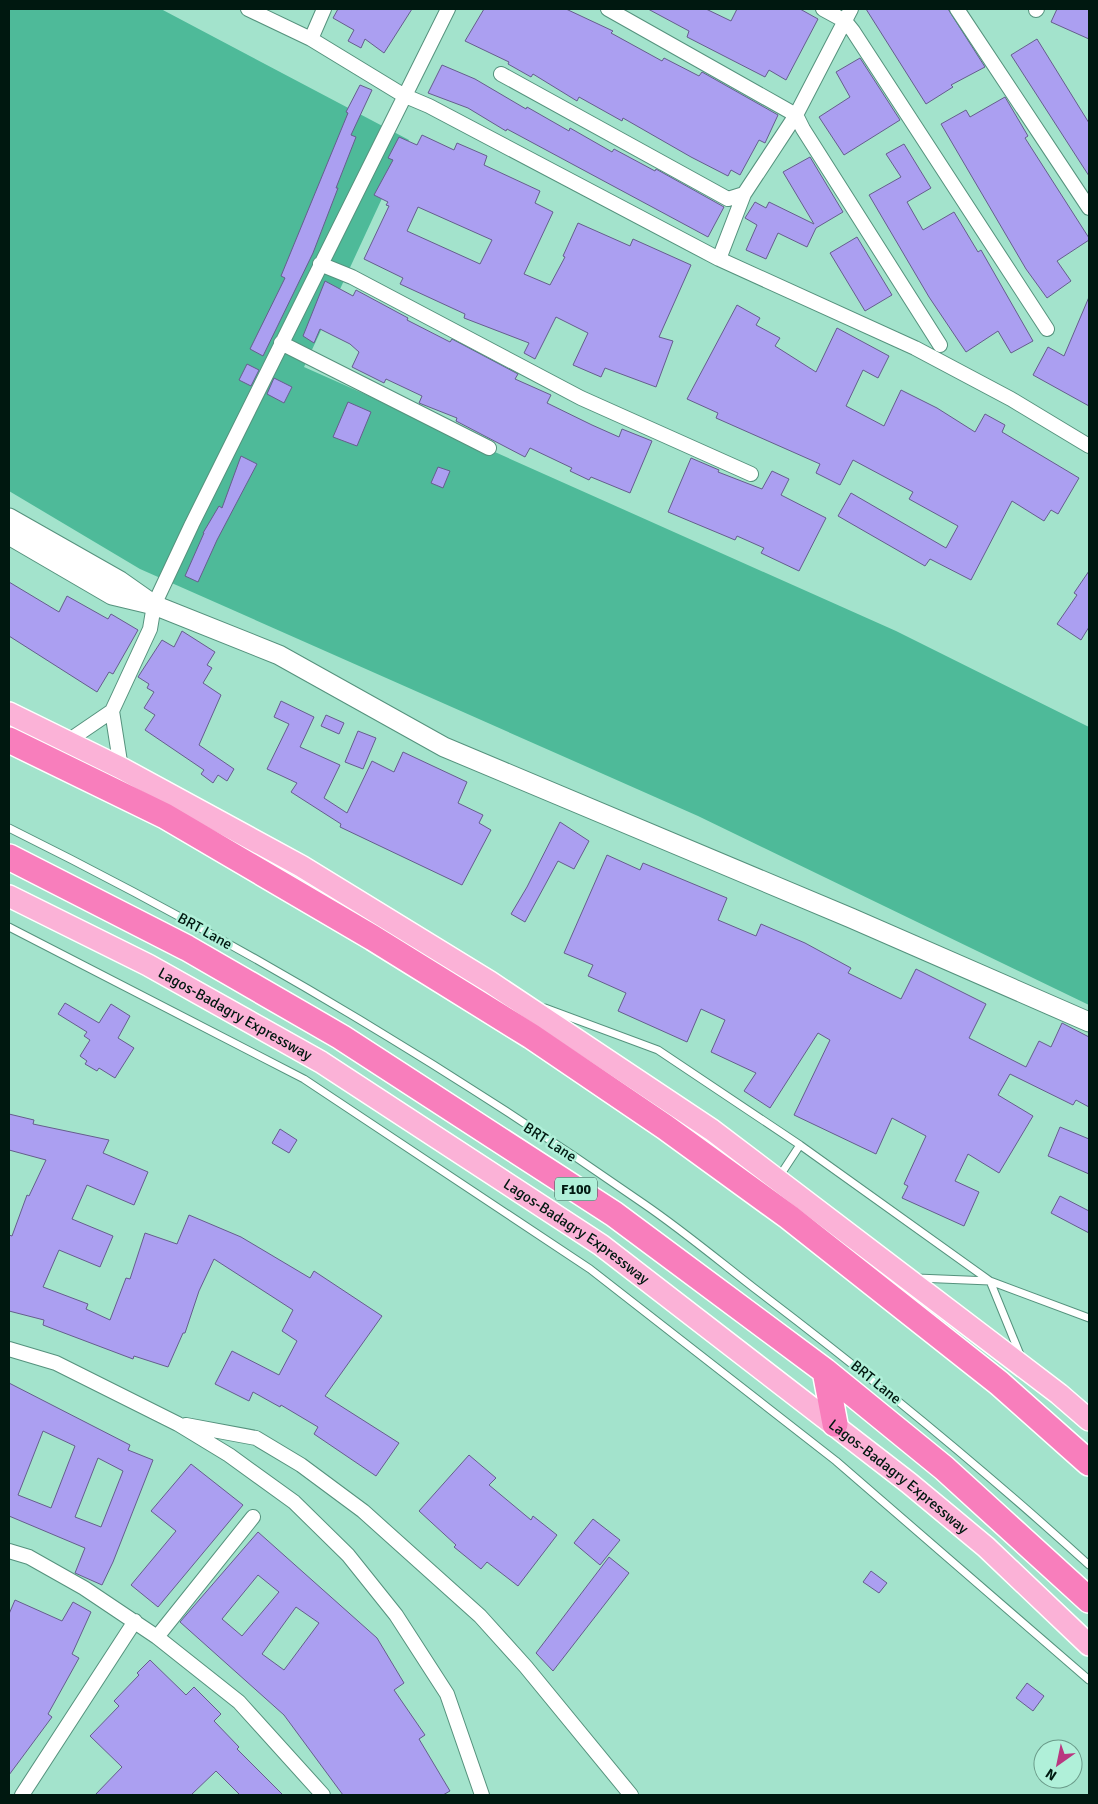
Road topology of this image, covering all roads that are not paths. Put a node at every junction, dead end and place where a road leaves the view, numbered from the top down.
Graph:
1 (248, 9) edge
2 (324, 9) edge
3 (448, 9) edge
4 (608, 9) edge
5 (823, 9) edge
6 (958, 9) edge
7 (848, 15) edge
8 (311, 39) junction
9 (500, 74) dead end
10 (403, 95) junction
11 (796, 115) junction
12 (744, 194) junction
13 (1089, 208) edge
14 (719, 259) junction
15 (320, 264) junction
16 (1047, 329) dead end
17 (281, 343) junction
18 (940, 345) dead end
19 (1089, 446) edge
20 (489, 448) dead end
21 (751, 474) dead end
22 (9, 518) edge
23 (9, 535) edge
24 (154, 605) junction
25 (112, 711) junction
26 (9, 713) edge
27 (9, 740) edge
28 (68, 741) junction
29 (9, 746) edge
30 (121, 768) junction
31 (9, 828) edge
32 (9, 857) edge
33 (9, 896) edge
34 (9, 927) edge
35 (507, 994) junction
36 (1089, 1022) edge
37 (800, 1146) junction
38 (777, 1179) junction
39 (907, 1278) junction
40 (990, 1281) junction
41 (1089, 1318) edge
42 (9, 1349) edge
43 (1026, 1369) junction
44 (825, 1371) junction
45 (1060, 1394) junction
46 (1089, 1406) edge
47 (1089, 1420) edge
48 (178, 1424) junction
49 (835, 1424) junction
50 (1089, 1463) edge
51 (1089, 1470) edge
52 (253, 1517) dead end
53 (9, 1551) edge
54 (1089, 1565) edge
55 (1089, 1600) edge
56 (134, 1621) junction
57 (157, 1636) junction
58 (1089, 1645) edge
59 (1089, 1680) edge
60 (22, 1795) edge
61 (323, 1795) edge
62 (482, 1795) edge
63 (631, 1795) edge

1 - 8 street
2 - 8 street
3 - 10 street
4 - 11 street
5 - 7 street
6 - 13 street
7 - 11 street
7 - 16 street
8 - 10 street
9 - 12 street
10 - 14 street
10 - 15 street
11 - 12 street
11 - 18 street
12 - 14 street
14 - 19 street
15 - 17 street
15 - 21 street
17 - 20 street
17 - 24 street
22 - 24 main road
23 - 24 main road
24 - 25 street
24 - 36 main road
25 - 28 street
25 - 30 street
26 - 28 main road
27 - 50 highway
28 - 30 main road
29 - 51 lane
30 - 35 main road
31 - 54 lane, BRT Lane
32 - 44 highway, Lagos-Badagry Expressway / F100
33 - 49 main road, Lagos-Badagry Expressway
34 - 59 lane
35 - 37 lane
35 - 38 main road
37 - 38 lane
37 - 40 lane
38 - 39 main road
39 - 40 lane
39 - 43 main road
40 - 41 lane
40 - 43 lane
42 - 48 street
43 - 45 main road
44 - 49 highway
44 - 55 highway, Lagos-Badagry Expressway / F100
45 - 46 main road
45 - 47 main road
48 - 62 street
48 - 63 street
49 - 58 main road, Lagos-Badagry Expressway
52 - 57 street
53 - 56 street
56 - 57 street
56 - 60 street
57 - 61 street

